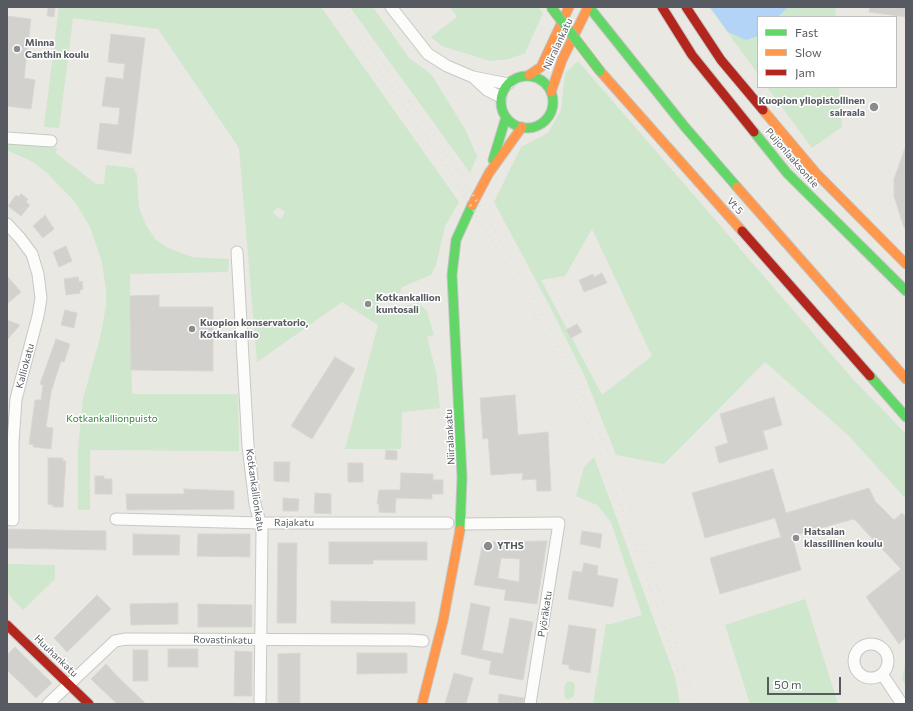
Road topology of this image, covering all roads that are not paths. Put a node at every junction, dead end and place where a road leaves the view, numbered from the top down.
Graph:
1 (391, 7) edge
2 (550, 7) edge
3 (569, 7) edge
4 (589, 7) edge
5 (662, 7) edge
6 (686, 7) edge
7 (529, 75) junction
8 (473, 77) junction
9 (508, 84) junction
10 (551, 92) junction
11 (501, 97) junction
12 (506, 117) junction
13 (522, 127) junction
14 (7, 138) edge
15 (51, 141) dead end
16 (489, 173) junction
17 (7, 224) edge
18 (237, 252) dead end
19 (906, 264) edge
20 (906, 292) edge
21 (906, 379) edge
22 (906, 417) edge
23 (116, 519) dead end
24 (10, 520) edge
25 (260, 522) junction
26 (448, 523) dead end
27 (461, 524) junction
28 (7, 625) edge
29 (261, 640) junction
30 (423, 641) dead end
31 (882, 674) dead end
32 (68, 684) junction
33 (48, 704) edge
34 (89, 704) edge
35 (260, 704) edge
36 (422, 704) edge
37 (530, 704) edge
38 (902, 704) edge

1 - 8 street
2 - 22 main road, Vt 5, bridge
3 - 7 main road, Niiralankatu
4 - 10 main road, Niiralankatu
4 - 21 main road, Vt 5
5 - 20 main road, Puijonlaaksontie
6 - 19 main road, Puijonlaaksontie
7 - 9 main road
7 - 10 main road
8 - 9 street
8 - 11 street
9 - 11 main road
10 - 13 main road
11 - 12 main road
12 - 13 main road
12 - 16 main road, Niiralankatu
13 - 16 main road, Niiralankatu
14 - 15 street
16 - 27 main road, Niiralankatu
17 - 24 street, Kalliokatu
18 - 25 street, Kotkankallionkatu
23 - 25 street, Rajakatu
25 - 26 street, Rajakatu
25 - 29 street, Kotkankallionkatu
27 - 36 main road, Niiralankatu
27 - 37 street, Pyöräkatu
28 - 32 main road, Huuhankatu
29 - 30 street, Rovastinkatu
29 - 32 street, Rovastinkatu
29 - 35 street, Kotkankallionkatu
31 - 38 street
32 - 33 street, Rovastinkatu
32 - 34 main road, Huuhankatu

